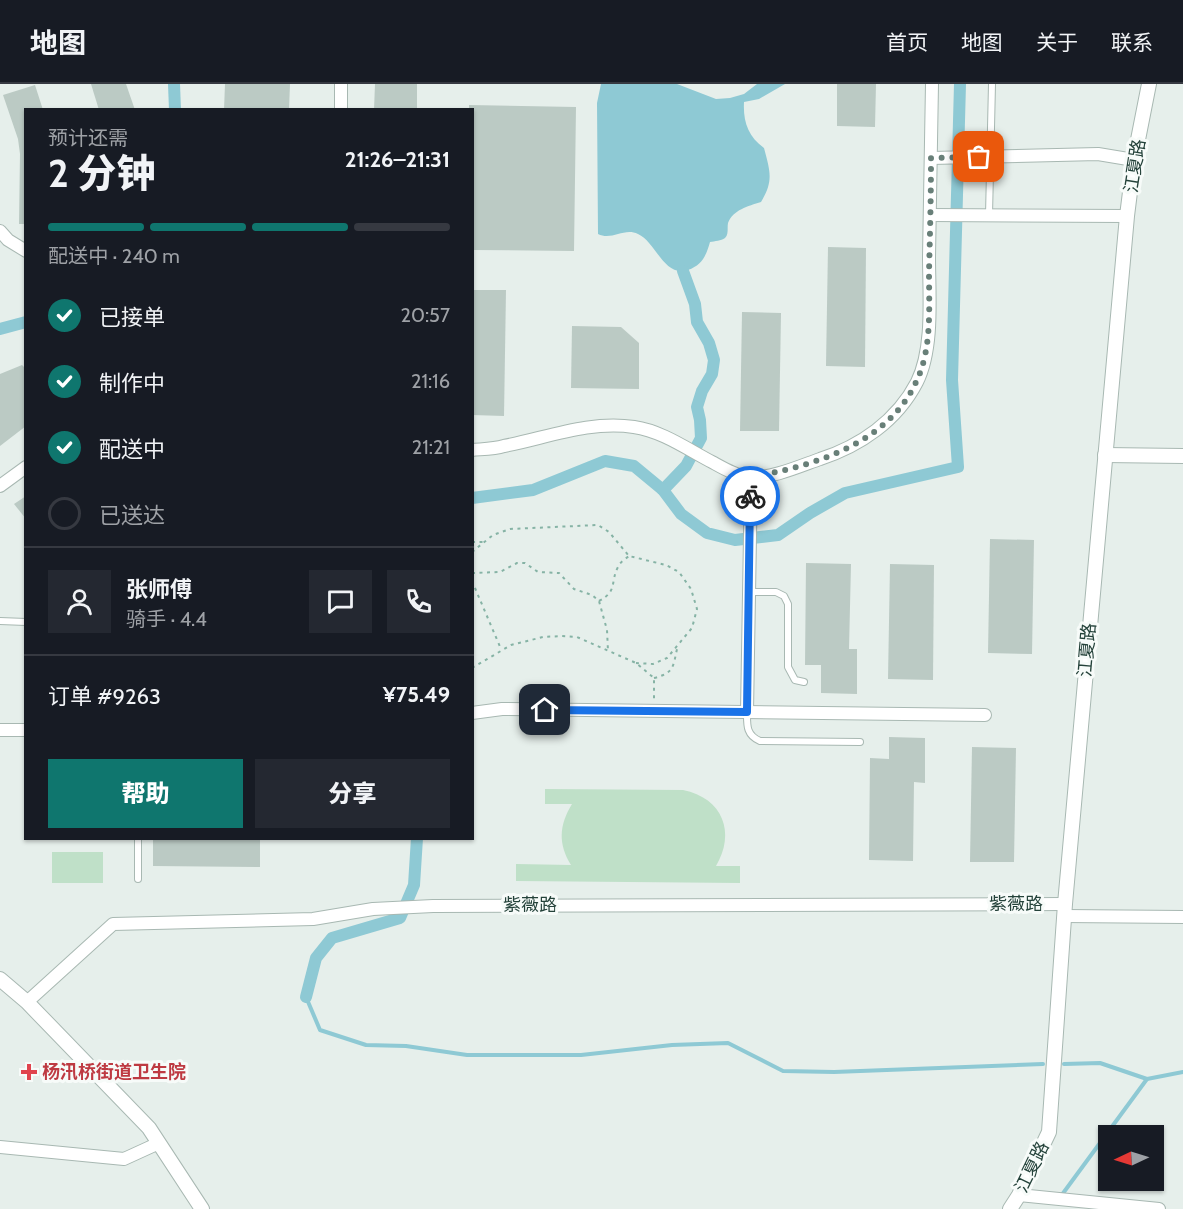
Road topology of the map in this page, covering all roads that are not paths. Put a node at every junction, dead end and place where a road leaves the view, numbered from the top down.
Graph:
1 (341, 84) edge
2 (932, 84) edge
3 (992, 84) edge
4 (1149, 84) edge
5 (341, 108) edge
6 (931, 158) junction
7 (1134, 160) junction
8 (930, 215) junction
9 (989, 215) junction
10 (1127, 216) junction
11 (0, 231) edge
12 (24, 249) edge
13 (474, 450) edge
14 (1105, 455) junction
15 (1183, 456) edge
16 (24, 468) edge
17 (751, 477) junction
18 (0, 486) edge
19 (748, 592) junction
20 (0, 621) edge
21 (24, 622) edge
22 (804, 682) dead end
23 (747, 712) junction
24 (474, 713) edge
25 (985, 715) dead end
26 (0, 730) edge
27 (24, 730) edge
28 (860, 742) dead end
29 (138, 840) edge
30 (138, 879) dead end
31 (1064, 910) junction
32 (1183, 916) edge
33 (0, 980) edge
34 (27, 1002) junction
35 (159, 1143) junction
36 (0, 1147) edge
37 (1019, 1195) junction
38 (202, 1209) edge
39 (1010, 1209) edge
40 (1159, 1209) edge

1 - 5 street
2 - 6 street
3 - 9 lane
4 - 7 street, 江夏路
6 - 7 street
6 - 8 street
7 - 10 street, 江夏路
8 - 9 street
8 - 17 street
9 - 10 street
10 - 14 street, 江夏路
11 - 12 street
13 - 17 street
14 - 15 street
14 - 31 street, 江夏路
16 - 18 street
17 - 19 street
19 - 22 lane
19 - 23 street
20 - 21 lane
23 - 24 street
23 - 25 street
23 - 28 lane
26 - 27 street
29 - 30 lane
31 - 32 street, 紫薇路
31 - 34 street, 紫薇路
31 - 37 street, 江夏路
33 - 34 street
34 - 35 street
35 - 36 street
35 - 38 street
37 - 39 street, 江夏路
37 - 40 street

